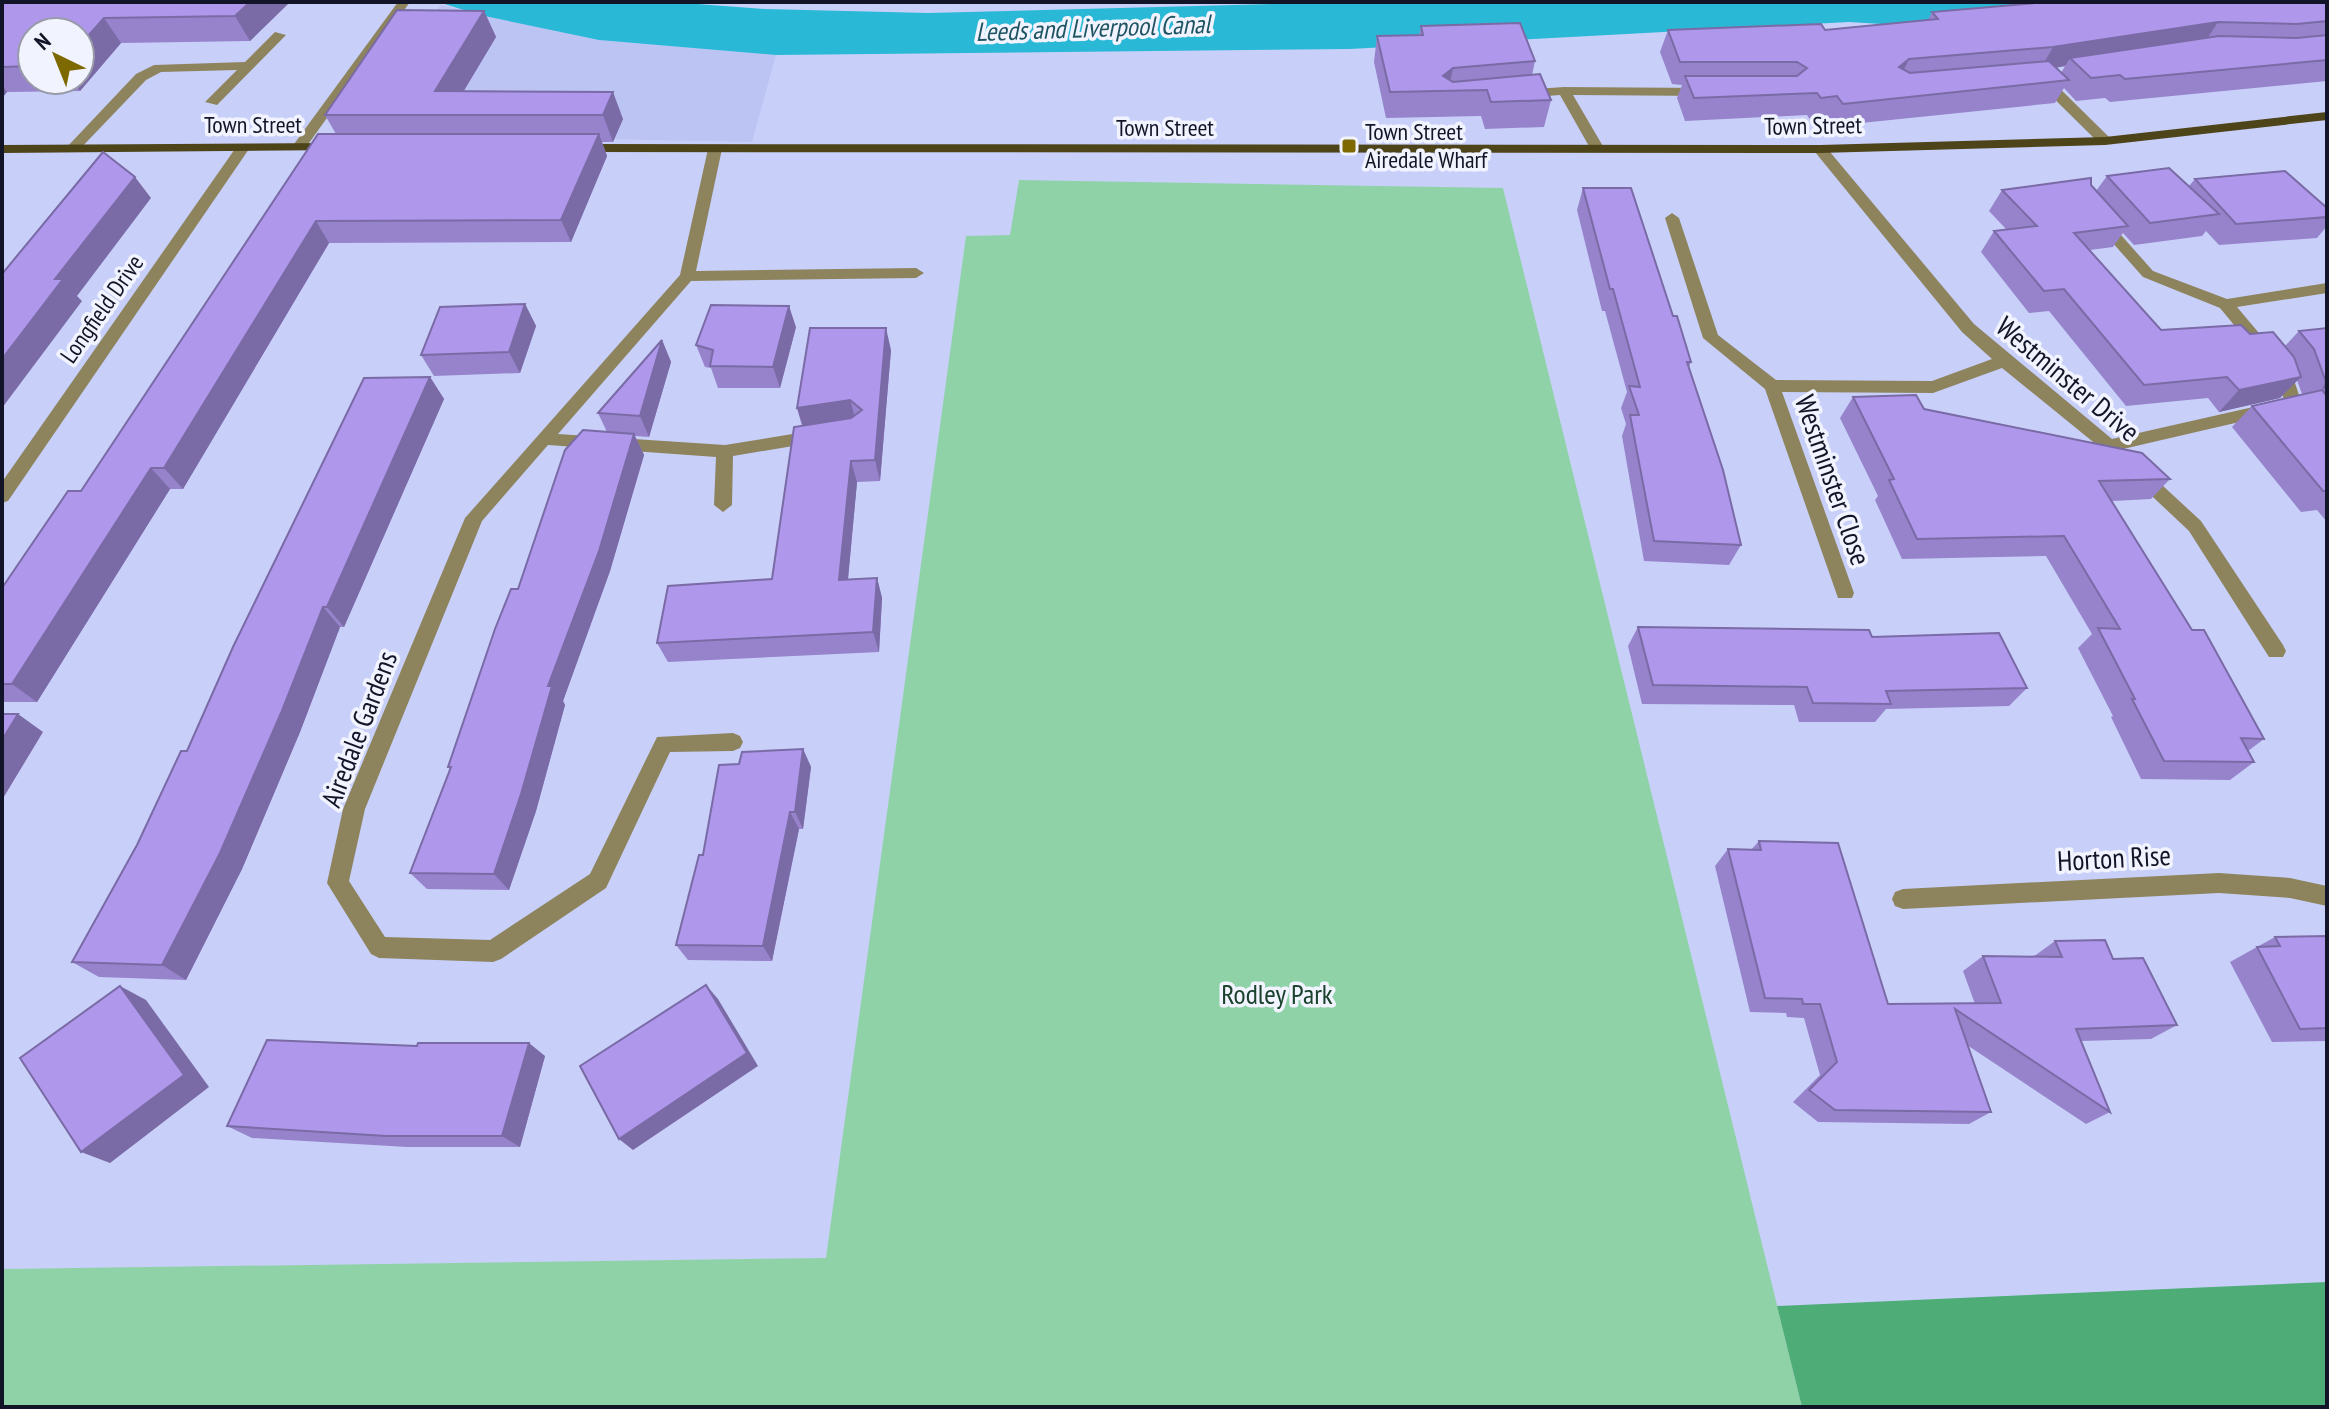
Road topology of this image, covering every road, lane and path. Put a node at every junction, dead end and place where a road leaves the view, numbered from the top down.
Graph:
1 (400, 6) edge
2 (280, 35) dead end
3 (249, 66) junction
4 (2025, 79) edge
5 (1564, 91) junction
6 (1723, 92) edge
7 (1506, 96) edge
8 (212, 102) dead end
9 (2327, 116) edge
10 (2105, 141) junction
11 (299, 147) junction
12 (345, 147) edge
13 (73, 148) junction
14 (561, 148) edge
15 (1597, 148) junction
16 (2, 149) edge
17 (242, 149) junction
18 (715, 149) junction
19 (1820, 149) junction
20 (2093, 212) edge
21 (1672, 218) dead end
22 (916, 273) dead end
23 (687, 276) junction
24 (2327, 288) edge
25 (2226, 304) junction
26 (2004, 361) junction
27 (1772, 386) junction
28 (841, 432) edge
29 (542, 439) junction
30 (2109, 446) junction
31 (725, 451) junction
32 (2, 496) edge
33 (723, 505) dead end
34 (1845, 593) dead end
35 (2276, 651) dead end
36 (733, 742) dead end
37 (2327, 896) edge
38 (1903, 899) dead end

1 - 11 street
2 - 3 street
3 - 8 street
3 - 13 street
4 - 10 street
5 - 6 street
5 - 7 street
5 - 15 street
9 - 10 main road, Town Street
10 - 19 main road, Town Street
11 - 12 main road, Town Street
11 - 17 main road, Town Street
13 - 16 main road, Town Street
13 - 17 main road, Town Street
14 - 18 main road, Town Street
15 - 18 main road, Town Street
15 - 19 main road, Town Street
17 - 32 street, Longfield Drive
18 - 23 street, Airedale Gardens
19 - 26 street, Westminster Drive
20 - 25 street
21 - 27 street, Westminster Close
22 - 23 street
23 - 29 street, Airedale Gardens
24 - 25 street
25 - 30 street
26 - 27 street, Westminster Close
26 - 30 street, Westminster Drive
27 - 34 street, Westminster Close
28 - 31 street
29 - 31 street
29 - 36 street, Airedale Gardens
30 - 35 street, Westminster Drive
31 - 33 street
37 - 38 street, Horton Rise

